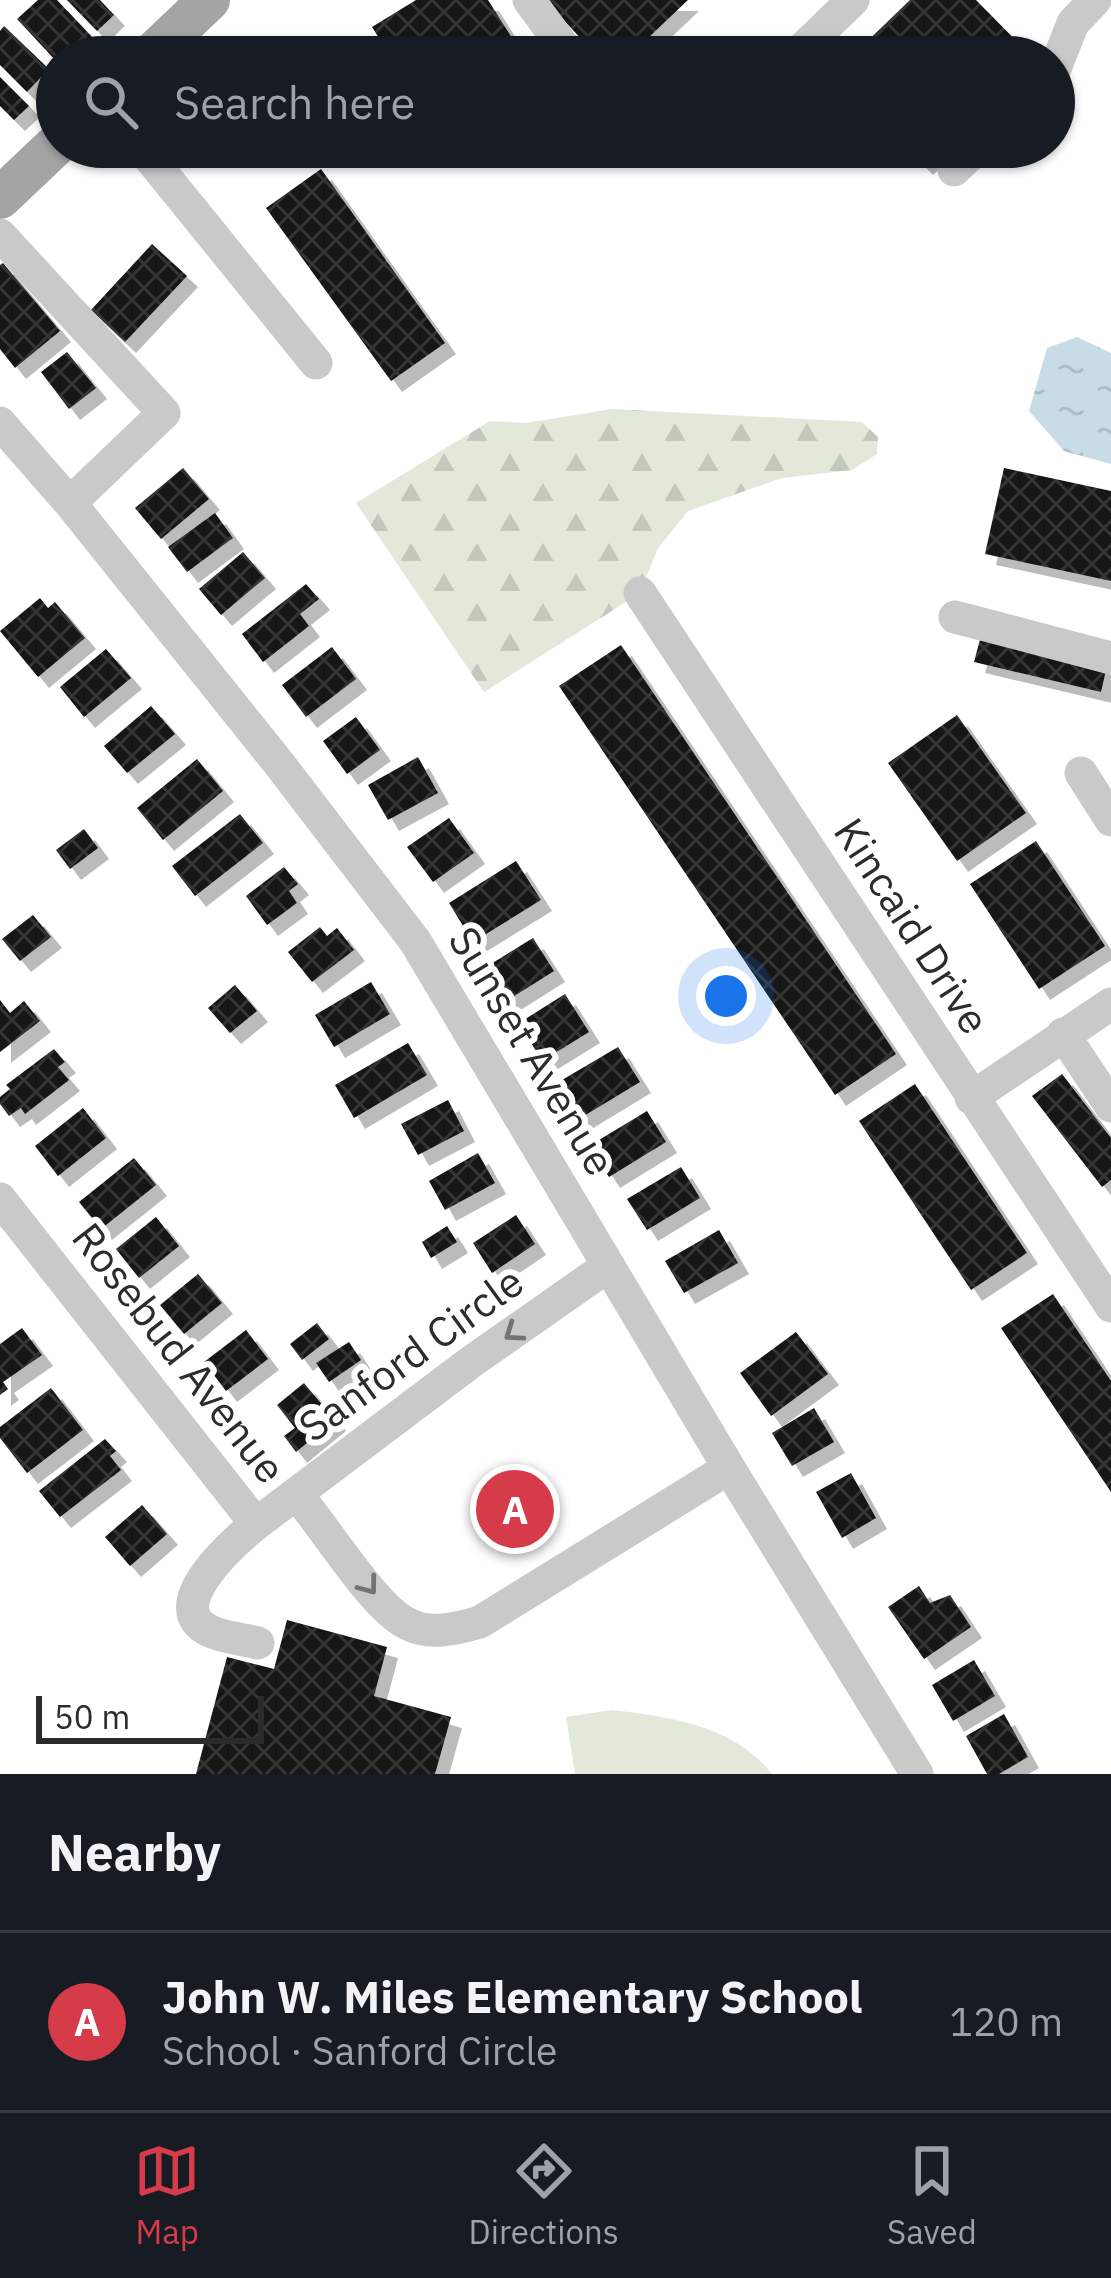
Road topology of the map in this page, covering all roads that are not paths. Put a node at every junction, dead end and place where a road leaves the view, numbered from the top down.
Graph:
1 (208, 0) edge
2 (529, 0) edge
3 (853, 0) edge
4 (1096, 0) edge
5 (170, 36) edge
6 (556, 36) edge
7 (816, 36) edge
8 (1068, 36) edge
9 (36, 164) edge
10 (158, 168) edge
11 (0, 198) edge
12 (0, 235) edge
13 (316, 363) dead end
14 (0, 424) edge
15 (70, 502) junction
16 (640, 593) dead end
17 (956, 617) dead end
18 (1111, 658) edge
19 (1081, 773) dead end
20 (1111, 820) edge
21 (1111, 1004) edge
22 (1063, 1034) junction
23 (971, 1098) junction
24 (1111, 1106) edge
25 (0, 1198) edge
26 (608, 1267) junction
27 (1111, 1306) edge
28 (729, 1468) junction
29 (296, 1494) junction
30 (256, 1524) junction
31 (258, 1642) dead end
32 (917, 1774) edge

1 - 5 main road
2 - 6 street
3 - 7 street
4 - 8 street
9 - 11 main road
10 - 13 street
12 - 15 street
14 - 15 street, Sunset Avenue
15 - 26 street, Sunset Avenue
16 - 23 street, Kincaid Drive
17 - 18 street
19 - 20 street
21 - 22 street
22 - 23 street
22 - 24 street
23 - 27 street, Kincaid Drive
25 - 30 street, Rosebud Avenue
26 - 28 street, Sunset Avenue
26 -> 29 street, Sanford Circle
29 -> 28 street, Sanford Circle
28 - 32 street, Sunset Avenue
29 - 30 street, Rosebud Avenue
30 - 31 street

